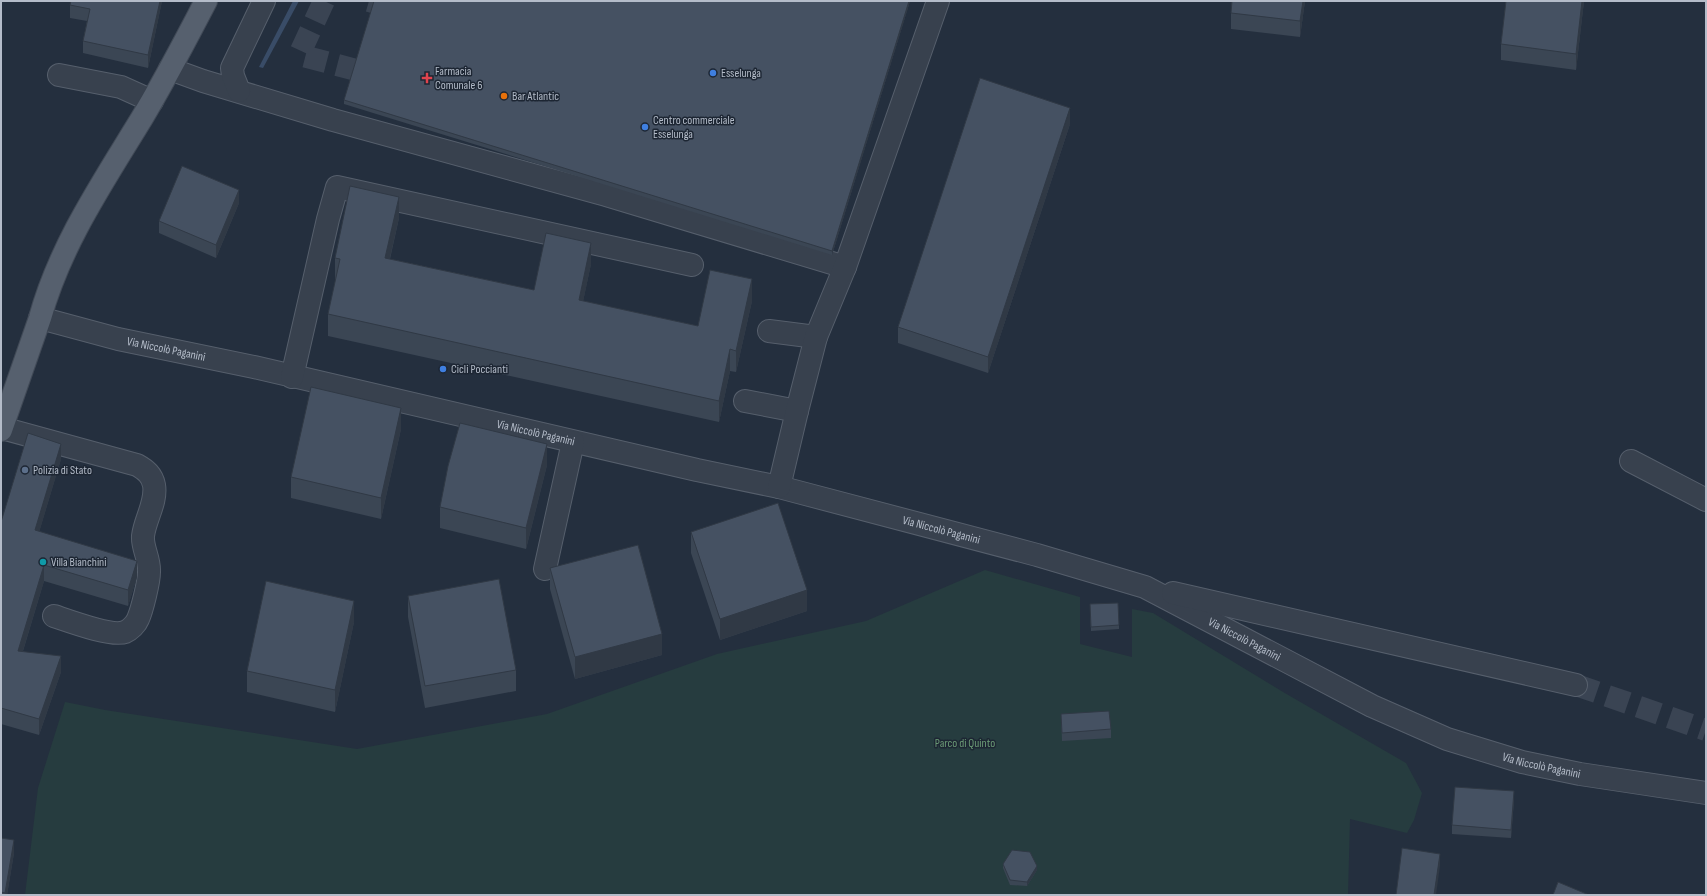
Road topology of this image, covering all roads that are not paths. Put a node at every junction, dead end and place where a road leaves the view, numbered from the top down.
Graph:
1 (206, 1) edge
2 (264, 1) edge
3 (938, 1) edge
4 (170, 70) junction
5 (60, 75) dead end
6 (239, 91) junction
7 (152, 101) junction
8 (692, 265) dead end
9 (845, 267) junction
10 (40, 318) junction
11 (769, 331) dead end
12 (816, 337) junction
13 (292, 376) junction
14 (745, 401) dead end
15 (797, 411) junction
16 (1, 429) edge
17 (572, 442) junction
18 (1631, 461) dead end
19 (779, 487) junction
20 (1706, 500) edge
21 (545, 569) dead end
22 (1145, 587) junction
23 (54, 616) dead end
24 (1576, 685) tunnel mouth
25 (1706, 793) edge

1 - 4 main road
2 - 6 street
3 - 9 street
4 - 6 street
4 - 7 main road
5 - 7 street
6 - 9 street
7 - 10 main road
8 - 13 street
9 - 12 street
10 - 13 street, Via Niccolò Paganini
10 - 16 main road
11 - 12 street
12 - 15 street
13 - 17 street, Via Niccolò Paganini
14 - 15 street
15 - 19 street
16 - 23 street
17 - 19 street, Via Niccolò Paganini
17 - 21 street
18 - 20 street
19 - 22 street, Via Niccolò Paganini
22 - 24 street
22 - 25 street, Via Niccolò Paganini

